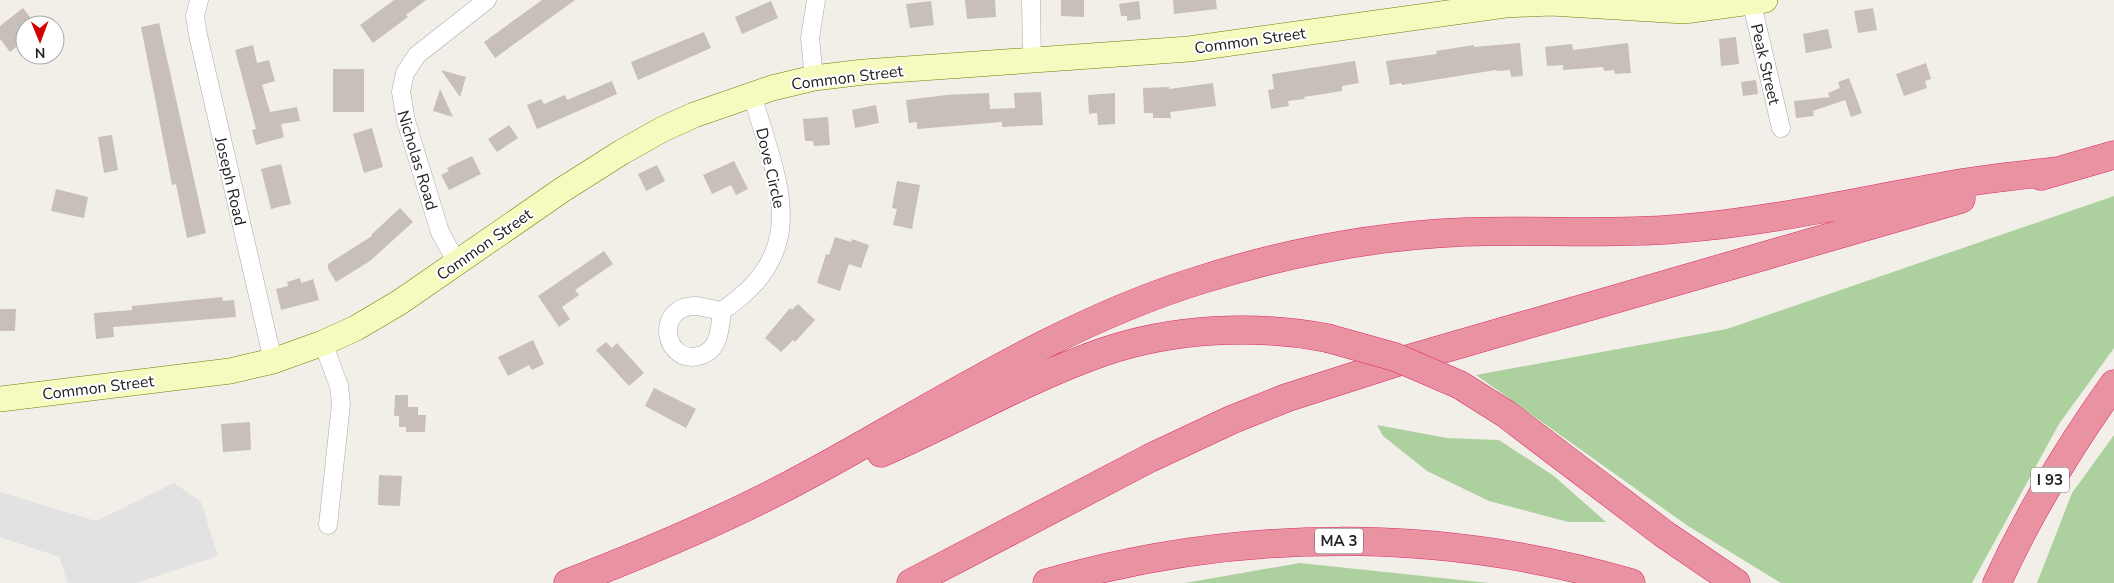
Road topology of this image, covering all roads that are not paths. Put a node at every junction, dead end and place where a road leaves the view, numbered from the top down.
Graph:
1 (199, 0) edge
2 (487, 0) edge
3 (816, 0) edge
4 (1031, 0) edge
5 (1756, 1) edge
6 (1032, 61) junction
7 (814, 78) junction
8 (752, 94) junction
9 (1781, 128) dead end
10 (2114, 155) edge
11 (2058, 171) junction
12 (457, 263) junction
13 (722, 311) dead end
14 (323, 344) junction
15 (273, 361) junction
16 (2114, 384) edge
17 (0, 399) edge
18 (736, 512) junction
19 (328, 524) dead end
20 (568, 583) edge
21 (911, 583) edge
22 (1047, 583) edge
23 (1632, 583) edge
24 (1736, 583) edge
25 (1997, 583) edge

1 - 15 street, Joseph Road
2 - 12 street, Nicholas Road
3 - 7 street
4 - 6 street
5 - 6 street, Common Street
5 - 9 street, Peak Street
6 - 7 street, Common Street
7 - 8 street, Common Street
8 - 12 street, Common Street
8 - 13 street, Dove Circle
10 - 11 highway
11 - 18 highway
11 - 21 highway
12 - 14 street, Common Street
14 - 15 street, Common Street
14 - 19 street
15 - 17 street, Common Street
16 - 25 highway, I 93
18 - 20 highway
18 - 24 highway, bridge
22 - 23 highway, MA 3

